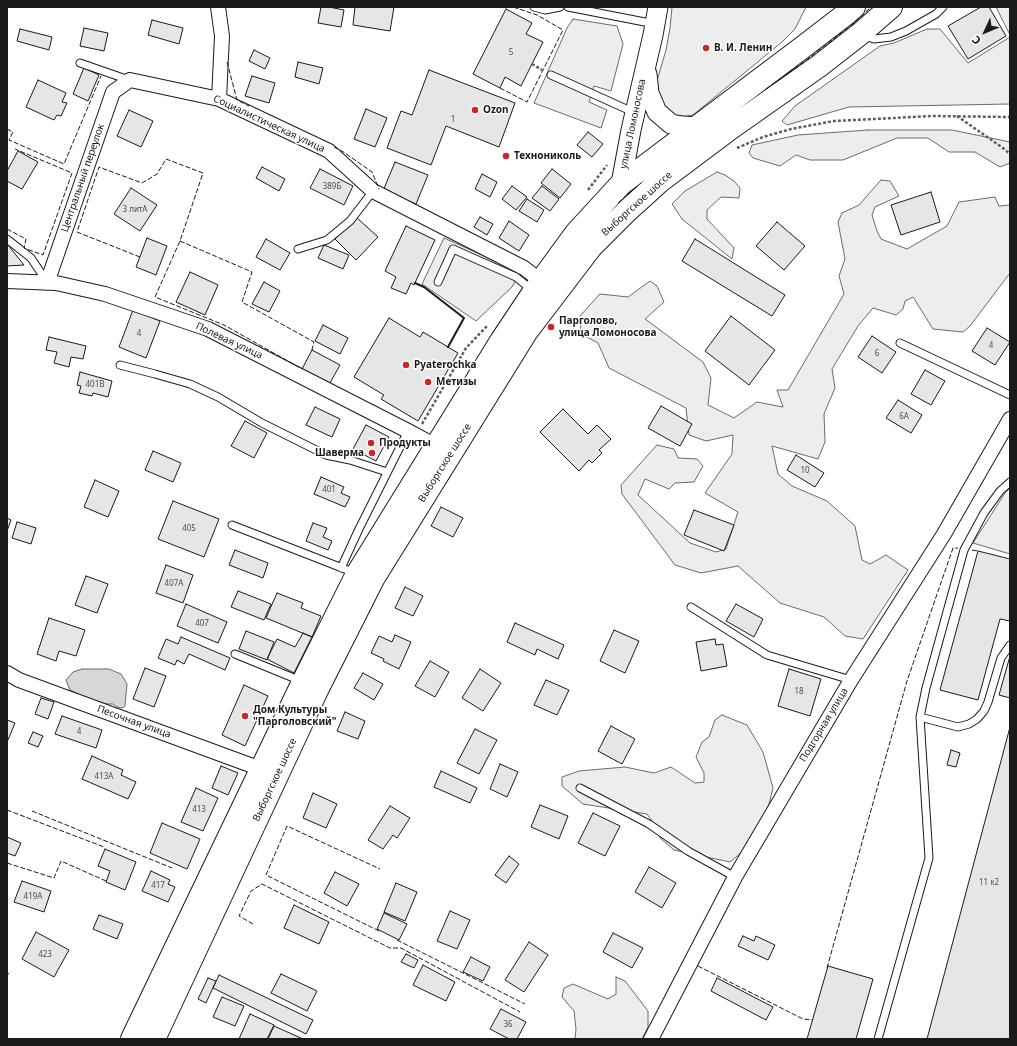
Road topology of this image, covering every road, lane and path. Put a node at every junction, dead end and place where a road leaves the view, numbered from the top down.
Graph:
1 (218, 7) edge
2 (534, 7) edge
3 (560, 7) edge
4 (568, 7) edge
5 (854, 7) edge
6 (891, 7) edge
7 (943, 7) edge
8 (656, 16) edge
9 (860, 34) junction
10 (80, 63) dead end
11 (646, 65) junction
12 (551, 75) dead end
13 (130, 80) junction
14 (219, 99) junction
15 (635, 113) junction
16 (956, 116) junction
17 (1010, 117) edge
18 (697, 127) junction
19 (732, 150) dead end
20 (1010, 154) edge
21 (621, 184) junction
22 (373, 191) junction
23 (7, 239) edge
24 (298, 249) dead end
25 (7, 281) edge
26 (438, 282) dead end
27 (47, 283) junction
28 (538, 286) junction
29 (490, 323) dead end
30 (900, 343) dead end
31 (120, 365) dead end
32 (1010, 395) edge
33 (1010, 419) edge
34 (412, 433) junction
35 (436, 446) junction
36 (387, 472) junction
37 (1010, 482) edge
38 (232, 525) dead end
39 (349, 571) junction
40 (691, 607) dead end
41 (1010, 645) edge
42 (235, 654) dead end
43 (7, 673) edge
44 (851, 680) junction
45 (303, 682) junction
46 (920, 717) junction
47 (261, 770) junction
48 (580, 788) dead end
49 (735, 877) junction
50 (132, 1039) edge
51 (154, 1039) edge
52 (651, 1039) edge
53 (878, 1039) edge

1 - 14 street
2 - 3 lane
4 - 8 lane
5 - 18 main road, Выборгское шоссе
6 - 9 main road, Выборгское шоссе
7 - 9 lane
8 - 11 street, улица Ломоносова
9 - 51 main road, Выборгское шоссе
10 - 13 lane
11 - 15 street, улица Ломоносова
11 - 18 street, улица Ломоносова
12 - 15 lane
13 - 14 street, Социалистическая улица
13 - 27 street, Центральный переулок
14 - 22 street, Социалистическая улица
15 - 21 street, улица Ломоносова
16 - 17 path
16 - 19 path
16 - 20 path
18 - 21 main road, Выборгское шоссе
21 - 28 main road, Выборгское шоссе
22 - 24 lane
22 - 28 street, Социалистическая улица
23 - 27 lane
25 - 27 street, Полевая улица
26 - 28 lane
27 - 34 street, Полевая улица
28 - 35 main road, Выборгское шоссе
29 - 34 path
30 - 32 lane
31 - 36 lane
33 - 44 street, Подгорная улица
34 - 35 street, Полевая улица
34 - 36 lane
35 - 39 main road, Выборгское шоссе
36 - 39 lane
37 - 46 lane
38 - 39 lane
39 - 45 main road, Выборгское шоссе
40 - 44 lane
41 - 46 lane
42 - 45 lane
43 - 47 street, Песочная улица
44 - 49 street, Подгорная улица
45 - 47 main road, Выборгское шоссе
46 - 53 lane
47 - 50 main road, Выборгское шоссе
48 - 49 lane
49 - 52 street, Подгорная улица

